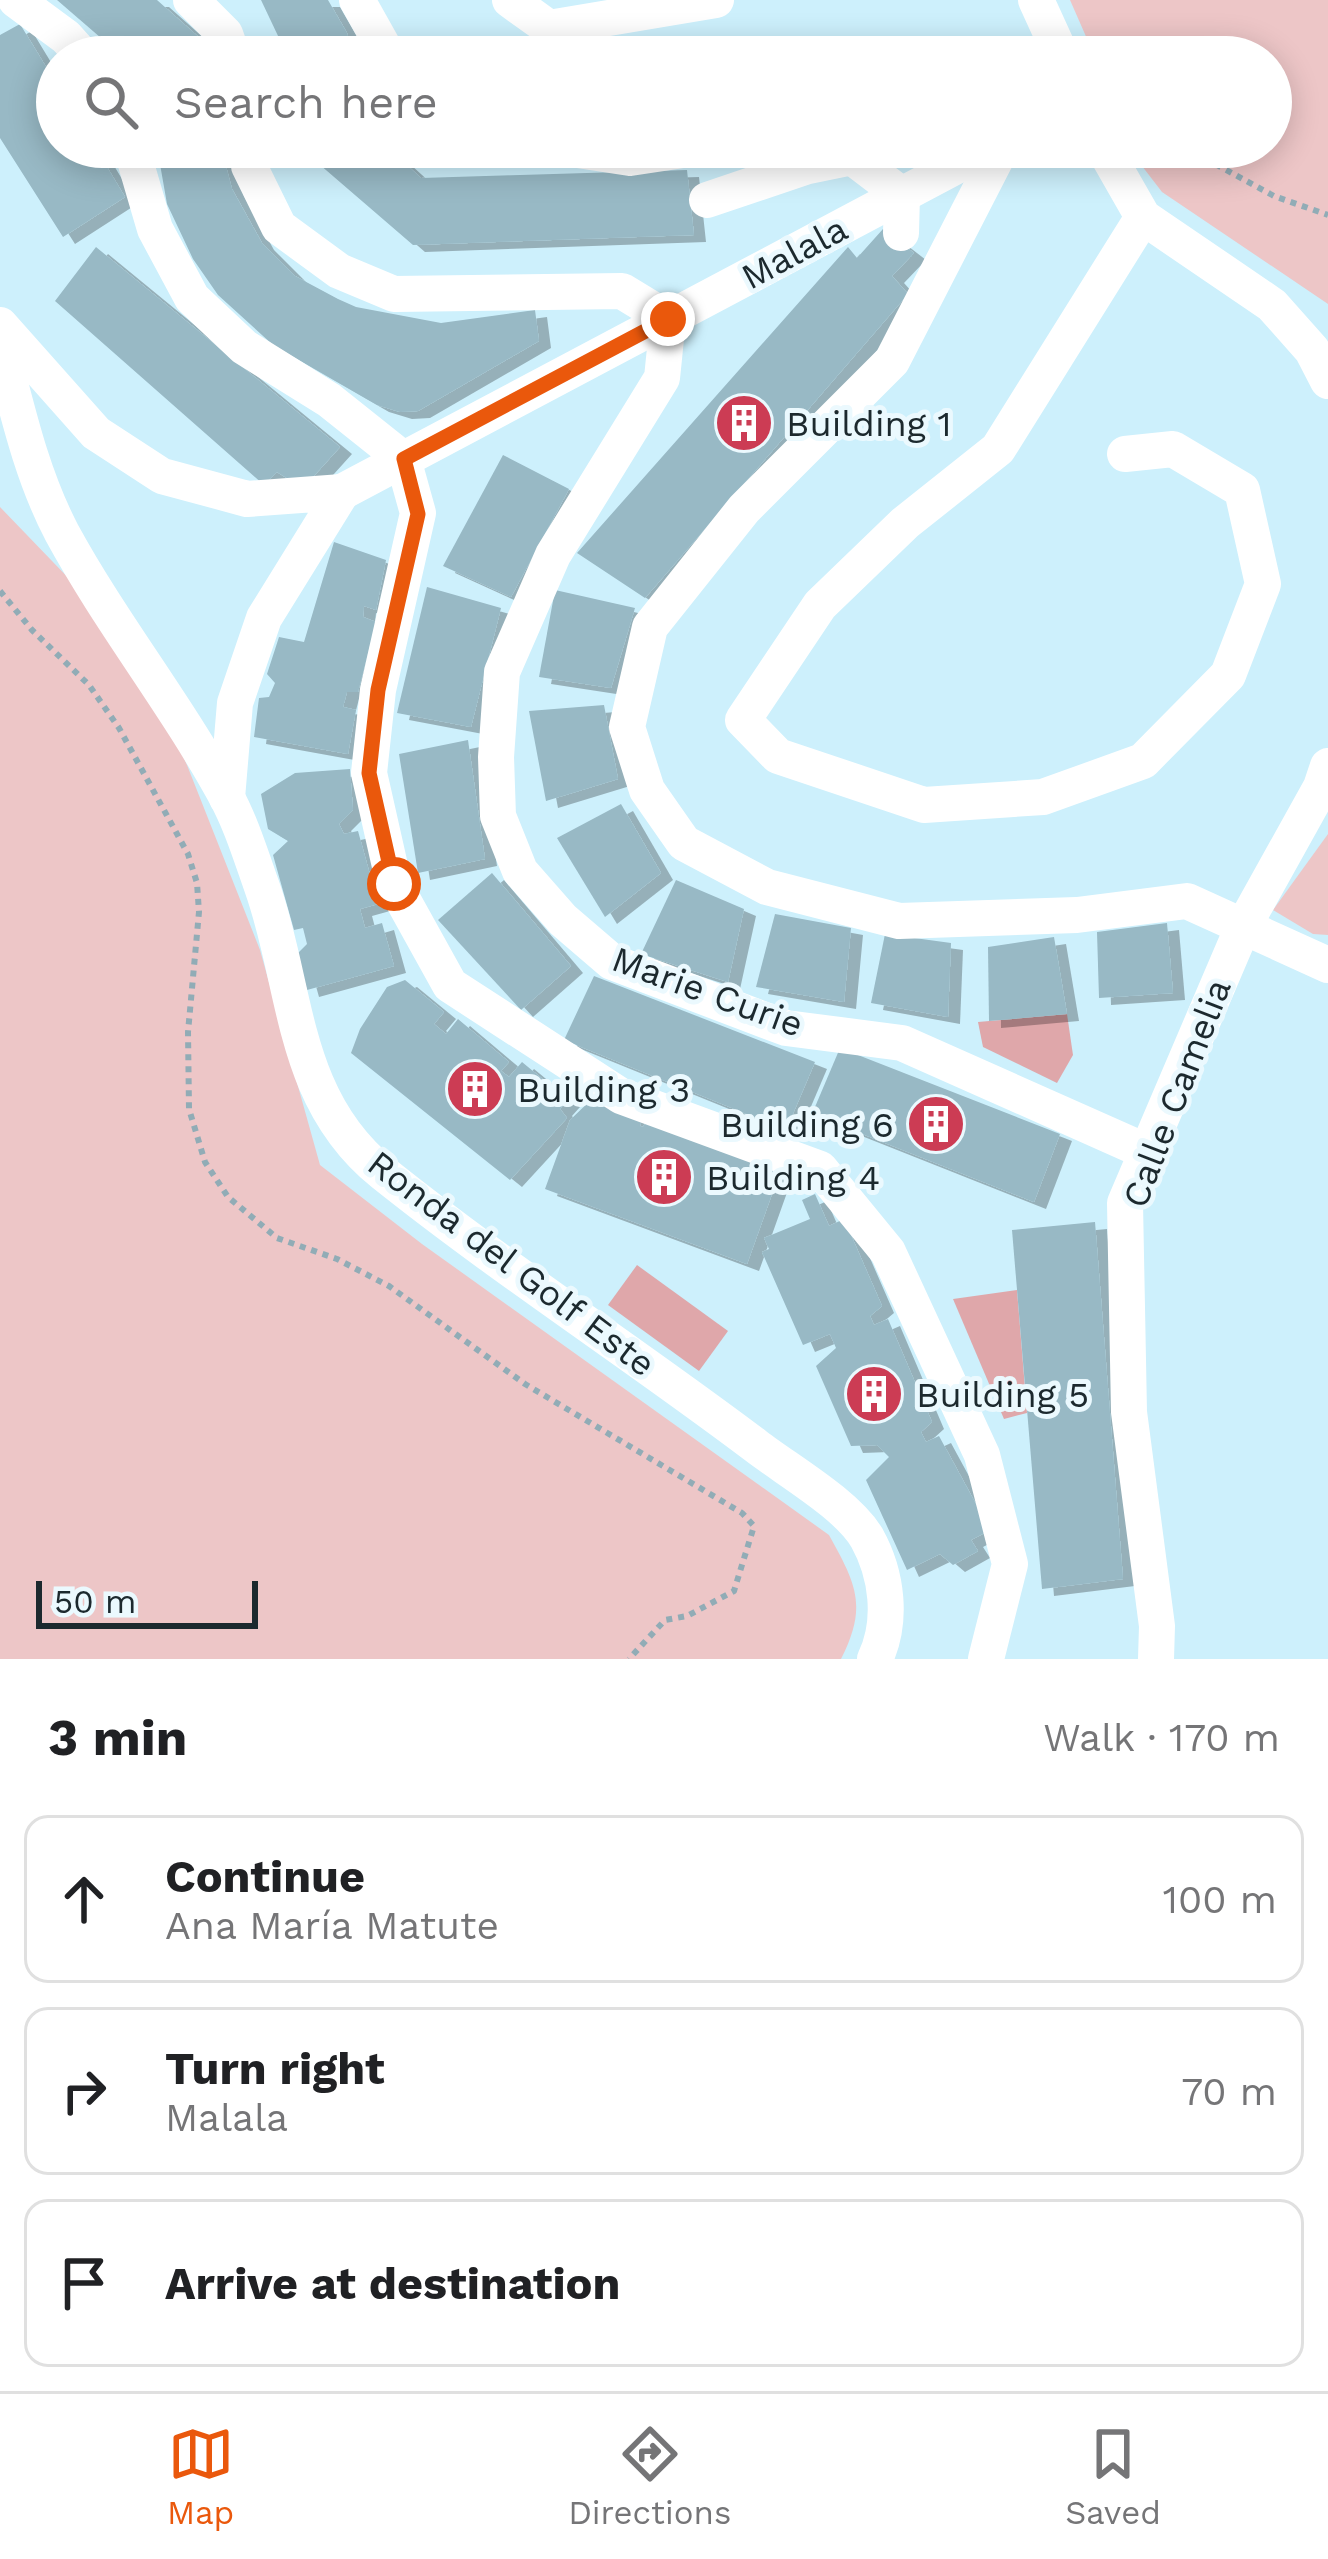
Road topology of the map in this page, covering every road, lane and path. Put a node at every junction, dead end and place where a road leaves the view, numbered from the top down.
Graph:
1 (16, 0) edge
2 (191, 0) edge
3 (358, 0) edge
4 (510, 0) edge
5 (716, 0) edge
6 (1036, 0) edge
7 (65, 36) edge
8 (226, 36) edge
9 (378, 36) edge
10 (1052, 36) edge
11 (137, 168) edge
12 (250, 168) edge
13 (802, 168) edge
14 (866, 168) edge
15 (953, 168) edge
16 (991, 168) edge
17 (1114, 168) edge
18 (1223, 168) edge
19 (902, 195) junction
20 (706, 200) dead end
21 (1328, 215) edge
22 (1143, 218) junction
23 (901, 233) dead end
24 (668, 319) junction
25 (0, 325) edge
26 (0, 344) edge
27 (1328, 381) edge
28 (1125, 454) dead end
29 (404, 459) junction
30 (342, 492) junction
31 (235, 703) junction
32 (182, 723) junction
33 (1328, 766) edge
34 (227, 798) junction
35 (1242, 929) junction
36 (1328, 964) edge
37 (1145, 1151) junction
38 (875, 1659) edge
39 (986, 1659) edge
40 (1156, 1659) edge

1 - 7 street
2 - 8 street
3 - 9 street
4 - 5 street
6 - 10 street
11 - 29 street
12 - 24 street
13 - 20 street
14 - 19 street
15 - 19 street, Malala
16 - 35 street
17 - 22 street
18 - 21 path
19 - 23 street
19 - 24 street, Malala
22 - 27 street
22 - 28 street
24 - 29 street, Malala
24 - 37 street, Marie Curie
25 - 30 street
26 - 32 street, Ronda del Golf Este
29 - 30 street, Malala
29 - 39 street
30 - 31 street
31 - 32 street
31 - 34 street
32 - 34 street, Ronda del Golf Este
33 - 35 street, Calle Camelia
34 - 38 street, Ronda del Golf Este
35 - 36 street
35 - 37 street, Calle Camelia
37 - 40 street, Calle Camelia

